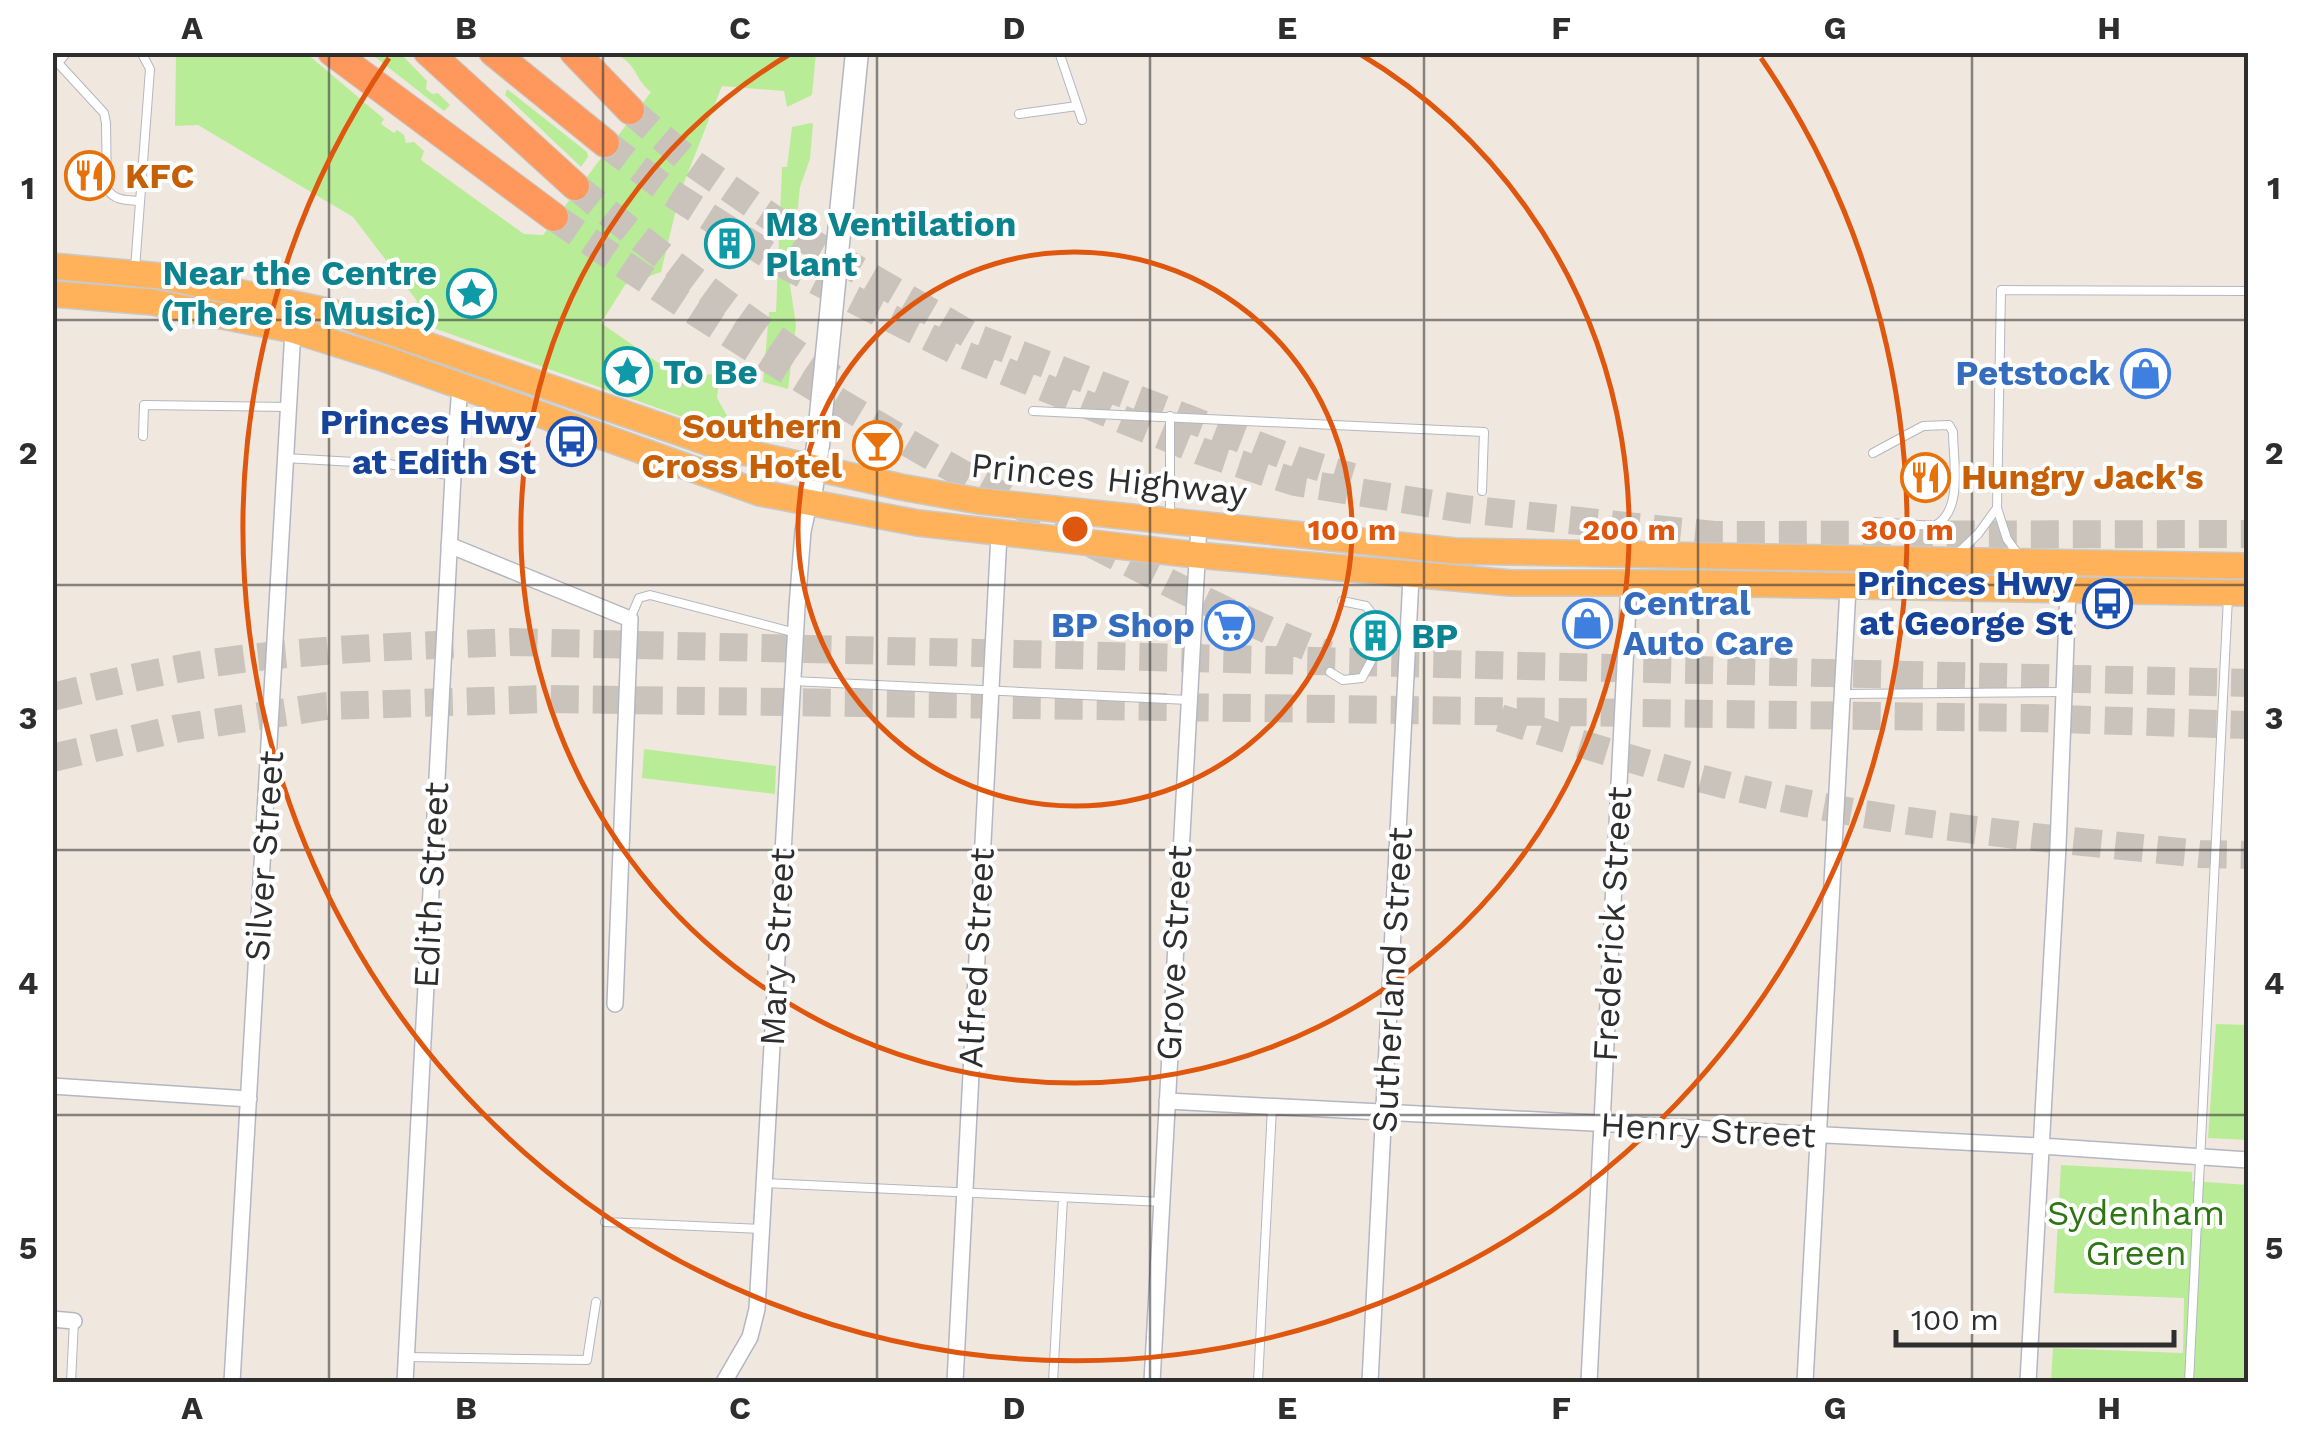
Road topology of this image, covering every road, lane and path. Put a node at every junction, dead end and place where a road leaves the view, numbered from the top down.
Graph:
1 (66, 52) edge
2 (141, 52) edge
3 (332, 52) edge
4 (428, 52) edge
5 (493, 52) edge
6 (574, 52) edge
7 (857, 52) edge
8 (1059, 52) edge
9 (1077, 106) junction
10 (630, 110) tunnel mouth
11 (1019, 114) dead end
12 (1082, 120) dead end
13 (606, 143) tunnel mouth
14 (576, 186) tunnel mouth
15 (140, 202) junction
16 (554, 217) tunnel mouth
17 (52, 266) edge
18 (134, 273) junction
19 (2248, 290) edge
20 (52, 294) edge
21 (293, 330) junction
22 (460, 388) junction
23 (287, 406) junction
24 (1033, 411) dead end
25 (1170, 416) junction
26 (142, 436) dead end
27 (1874, 453) dead end
28 (285, 458) junction
29 (815, 469) junction
30 (453, 476) junction
31 (1482, 491) dead end
32 (809, 504) junction
33 (1997, 508) junction
34 (1170, 521) junction
35 (1874, 522) dead end
36 (1199, 524) junction
37 (1000, 534) junction
38 (449, 545) junction
39 (1196, 555) junction
40 (1949, 562) junction
41 (2026, 564) junction
42 (2248, 566) edge
43 (1411, 577) junction
44 (1629, 585) junction
45 (1848, 588) junction
46 (2068, 591) junction
47 (2238, 593) edge
48 (1342, 602) dead end
49 (630, 619) junction
50 (1377, 620) dead end
51 (796, 633) junction
52 (1376, 652) dead end
53 (1330, 672) dead end
54 (793, 681) junction
55 (992, 691) junction
56 (2064, 692) junction
57 (1843, 694) junction
58 (1188, 700) junction
59 (615, 1004) dead end
60 (52, 1086) edge
61 (249, 1098) junction
62 (1167, 1101) junction
63 (1272, 1107) junction
64 (1385, 1113) junction
65 (1602, 1125) junction
66 (1821, 1136) junction
67 (2041, 1146) junction
68 (2199, 1158) junction
69 (2248, 1160) edge
70 (764, 1183) junction
71 (962, 1194) junction
72 (1062, 1198) junction
73 (1163, 1202) junction
74 (606, 1222) dead end
75 (762, 1228) junction
76 (596, 1302) dead end
77 (52, 1320) edge
78 (74, 1320) joint
79 (407, 1356) junction
80 (71, 1382) edge
81 (232, 1382) edge
82 (405, 1382) edge
83 (724, 1382) edge
84 (955, 1382) edge
85 (1053, 1382) edge
86 (1152, 1382) edge
87 (1258, 1382) edge
88 (1370, 1382) edge
89 (1589, 1382) edge
90 (1805, 1382) edge
91 (2028, 1382) edge
92 (2189, 1382) edge

1 - 15 lane
2 - 15 lane
3 - 16 highway
4 - 14 highway
5 - 13 highway
6 - 10 highway
7 - 29 main road
8 - 9 lane
9 - 11 lane
9 - 12 lane
15 - 18 lane
17 - 18 highway, Princes Highway
18 - 29 highway, Princes Highway
19 - 33 lane
20 - 21 highway, Princes Highway
21 - 22 highway, Princes Highway
21 - 23 street, Silver Street
22 - 30 street, Edith Street
22 - 32 highway, Princes Highway
23 - 26 lane
23 - 28 street, Silver Street
24 - 25 lane
25 - 31 lane
25 - 34 lane
27 - 35 lane
28 - 30 lane
28 - 61 street, Silver Street
29 - 32 main road
29 - 34 highway, Princes Highway
30 - 38 street, Edith Street
32 - 37 highway, Princes Highway
32 - 51 street, Mary Street
33 - 40 lane
33 - 41 lane
34 - 36 highway, Princes Highway
36 - 39 street, Grove Street
36 - 40 highway, Princes Highway
37 - 39 highway, Princes Highway
37 - 55 street, Alfred Street
38 - 49 street
38 - 79 street, Edith Street
39 - 43 highway, Princes Highway
39 - 58 street, Grove Street
40 - 41 highway, Princes Highway
41 - 42 highway, Princes Highway
43 - 44 highway, Princes Highway
43 - 64 street, Sutherland Street
44 - 45 highway, Princes Highway
44 - 65 street, Frederick Street
45 - 46 highway, Princes Highway
45 - 57 street
46 - 47 highway, Princes Highway
46 - 56 street
47 - 68 lane
48 - 50 lane
49 - 51 lane
49 - 59 street
51 - 54 street, Mary Street
52 - 53 lane
54 - 55 lane
54 - 70 street, Mary Street
55 - 58 lane
55 - 71 street, Alfred Street
56 - 57 lane
56 - 67 street
57 - 66 street
58 - 62 street, Grove Street
60 - 61 street
61 - 81 street, Silver Street
62 - 63 street, Henry Street
62 - 73 street, Grove Street
63 - 64 street, Henry Street
63 - 87 lane
64 - 65 street, Henry Street
64 - 88 street, Sutherland Street
65 - 66 street, Henry Street
65 - 89 street, Frederick Street
66 - 67 street, Henry Street
66 - 90 street
67 - 68 street, Henry Street
67 - 91 street
68 - 69 street, Henry Street
68 - 92 lane
70 - 71 lane
70 - 75 street, Mary Street
71 - 72 lane
71 - 84 street, Alfred Street
72 - 73 lane
72 - 85 lane
73 - 86 street, Grove Street
74 - 75 lane
75 - 83 street, Mary Street
76 - 79 lane
77 - 78 street
78 - 80 lane
79 - 82 street, Edith Street

